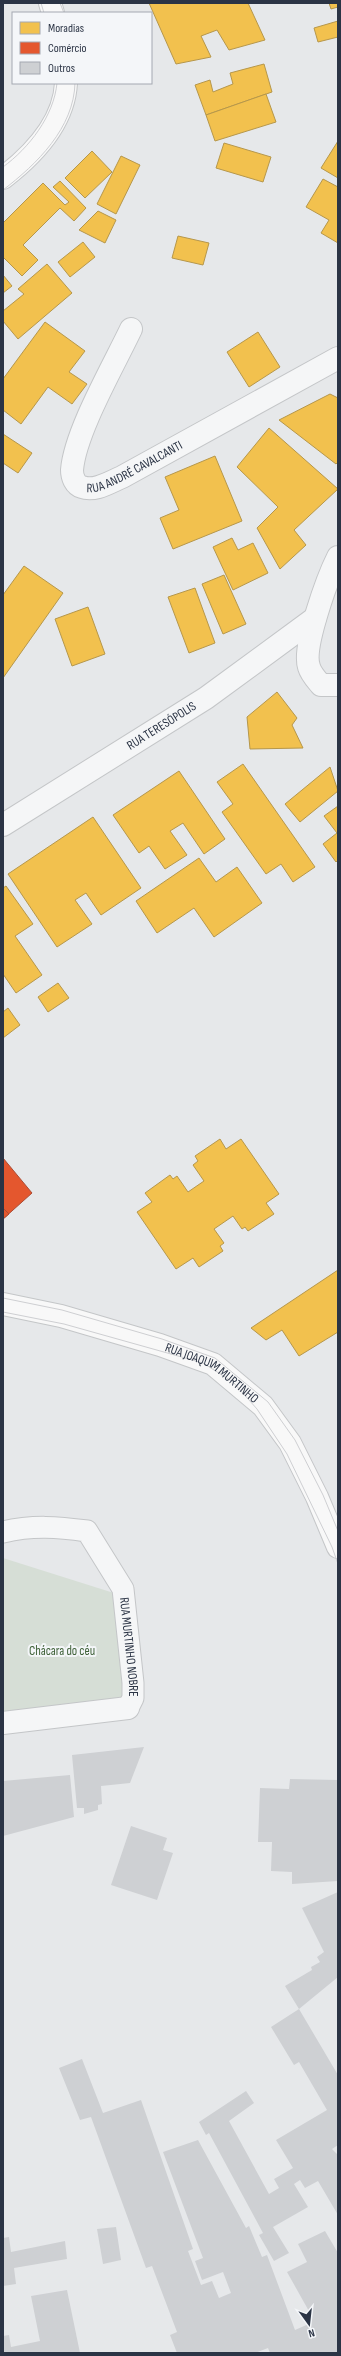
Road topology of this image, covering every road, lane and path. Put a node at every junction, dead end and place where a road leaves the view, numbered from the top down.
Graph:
1 (66, 84) edge
2 (3, 178) edge
3 (131, 329) dead end
4 (338, 358) edge
5 (338, 557) edge
6 (315, 618) junction
7 (338, 685) edge
8 (3, 825) edge
9 (3, 1304) edge
10 (3, 1532) edge
11 (338, 1547) edge
12 (128, 1708) joint
13 (3, 1723) edge

1 - 2 street
3 - 4 street, RUA ANDRÉ CAVALCANTI
5 - 6 street
6 - 7 street
6 - 8 street, RUA TERESÓPOLIS
9 - 11 street, RUA JOAQUIM MURTINHO
10 - 12 lane, RUA MURTINHO NOBRE
12 - 13 street, RUA MURTINHO NOBRE

